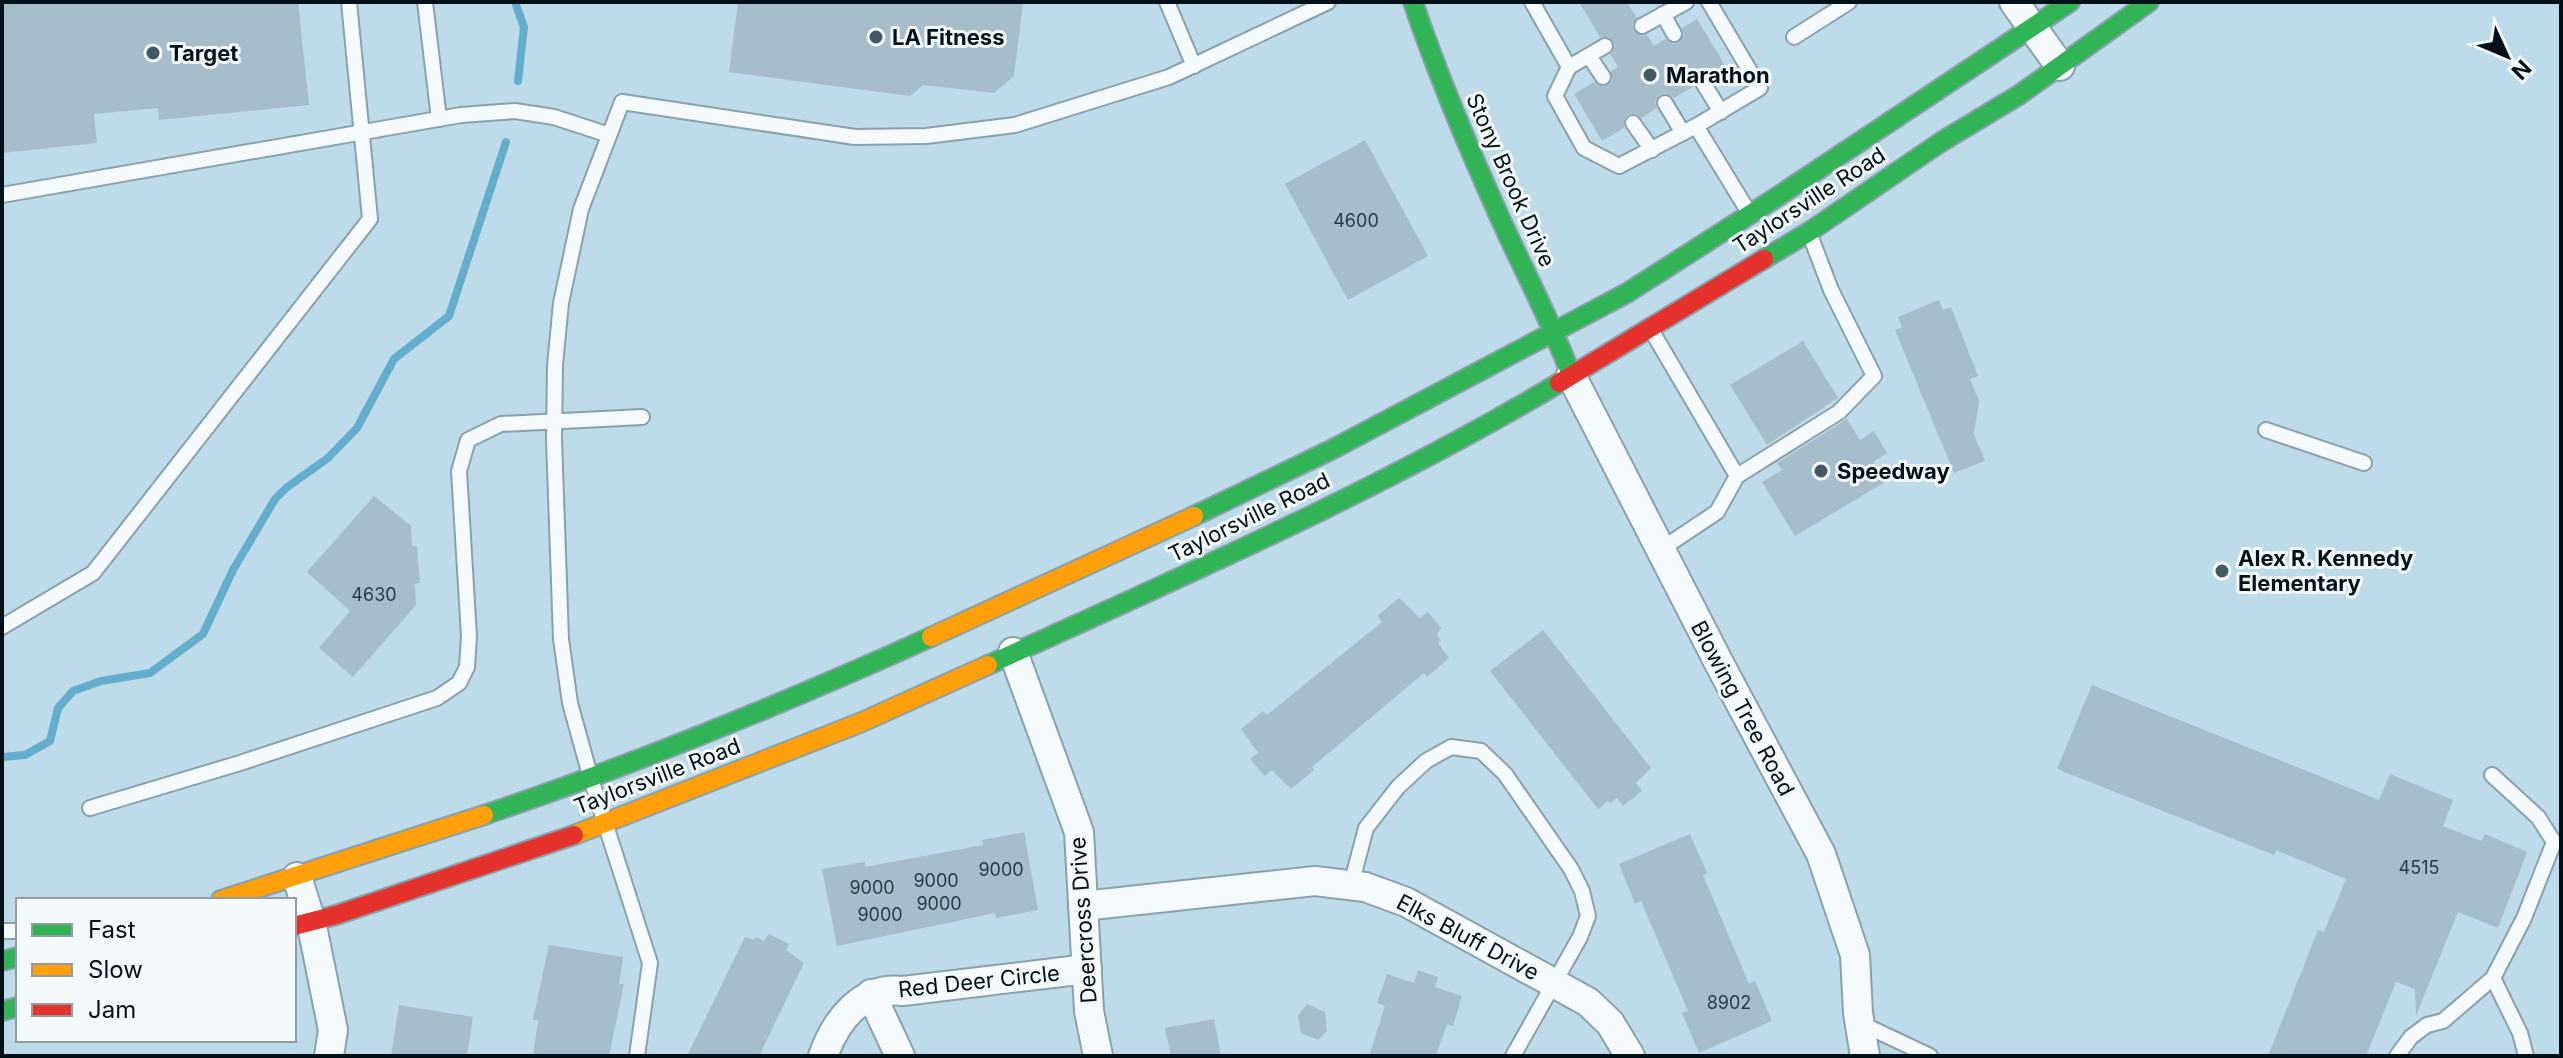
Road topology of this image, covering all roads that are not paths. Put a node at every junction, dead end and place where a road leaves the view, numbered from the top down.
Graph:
1 (349, 2) edge
2 (425, 2) edge
3 (1167, 2) edge
4 (1328, 2) edge
5 (1413, 2) edge
6 (1532, 2) edge
7 (1686, 2) edge
8 (1709, 2) edge
9 (1849, 2) edge
10 (2014, 2) edge
11 (2070, 2) edge
12 (2149, 2) edge
13 (1663, 14) junction
14 (1642, 26) dead end
15 (2032, 28) junction
16 (1674, 34) dead end
17 (1794, 37) dead end
18 (1605, 46) dead end
19 (1589, 56) junction
20 (1194, 66) junction
21 (2060, 66) junction
22 (1569, 67) junction
23 (1603, 77) dead end
24 (1702, 81) dead end
25 (1665, 103) dead end
26 (1721, 112) junction
27 (439, 119) junction
28 (1633, 123) dead end
29 (1690, 130) junction
30 (362, 132) junction
31 (609, 135) junction
32 (1652, 150) junction
33 (2, 195) edge
34 (1750, 214) junction
35 (1809, 232) junction
36 (1650, 330) junction
37 (1555, 333) junction
38 (1571, 375) junction
39 (642, 417) dead end
40 (554, 422) junction
41 (2266, 430) dead end
42 (2364, 463) dead end
43 (1737, 476) junction
44 (1660, 550) junction
45 (2, 627) edge
46 (1013, 652) junction
47 (2492, 775) dead end
48 (591, 779) junction
49 (90, 808) dead end
50 (607, 824) junction
51 (297, 877) junction
52 (1351, 885) junction
53 (228, 898) edge
54 (1083, 906) junction
55 (303, 923) edge
56 (1087, 969) junction
57 (2493, 978) junction
58 (1553, 982) junction
59 (871, 994) junction
60 (1860, 1023) junction
61 (329, 1056) edge
62 (637, 1056) edge
63 (823, 1056) edge
64 (900, 1056) edge
65 (1098, 1056) edge
66 (1513, 1056) edge
67 (1630, 1056) edge
68 (1865, 1056) edge
69 (1930, 1056) edge
70 (2397, 1056) edge
71 (2526, 1056) edge

1 - 30 lane
2 - 27 lane
3 - 20 lane
4 - 20 lane
5 - 37 main road, Stony Brook Drive
6 - 22 lane
7 - 13 lane
8 - 26 lane
9 - 17 lane
10 - 15 street
11 - 15 main road, Taylorsville Road
12 - 21 main road, Taylorsville Road
13 - 14 lane
13 - 16 lane
15 - 21 street
15 - 34 main road, Taylorsville Road
18 - 19 lane
19 - 22 lane
19 - 23 lane
20 - 31 lane
21 - 35 main road, Taylorsville Road
22 - 32 lane
24 - 26 lane
25 - 29 lane
26 - 29 lane
27 - 30 lane
27 - 31 lane
28 - 32 lane
29 - 32 lane
29 - 34 lane
30 - 33 lane
30 - 45 lane
31 - 40 lane
34 - 37 main road, Taylorsville Road
35 - 36 main road, Taylorsville Road
35 - 43 lane
36 - 38 main road, Taylorsville Road
36 - 43 lane
37 - 38 main road, Stony Brook Drive
37 - 48 main road, Taylorsville Road
38 - 44 street, Blowing Tree Road
38 - 46 main road, Taylorsville Road
39 - 40 lane
40 - 48 lane
40 - 49 lane
41 - 42 lane
43 - 44 lane
44 - 60 street, Blowing Tree Road
46 - 50 main road, Taylorsville Road
46 - 54 street, Deercross Drive
47 - 57 lane
48 - 50 lane
48 - 51 main road, Taylorsville Road
50 - 55 main road, Taylorsville Road
50 - 62 lane
51 - 53 main road, Taylorsville Road
51 - 55 street
52 - 54 street, Elks Bluff Drive
52 - 58 street, Elks Bluff Drive
52 - 58 lane
54 - 56 street, Deercross Drive
55 - 61 street
56 - 59 street, Red Deer Circle
56 - 65 street, Deercross Drive
57 - 70 lane
57 - 71 lane
58 - 66 lane
58 - 67 street, Elks Bluff Drive
59 - 63 street, Red Deer Circle
59 - 64 street, Red Deer Circle
60 - 68 street, Blowing Tree Road
60 - 69 lane

